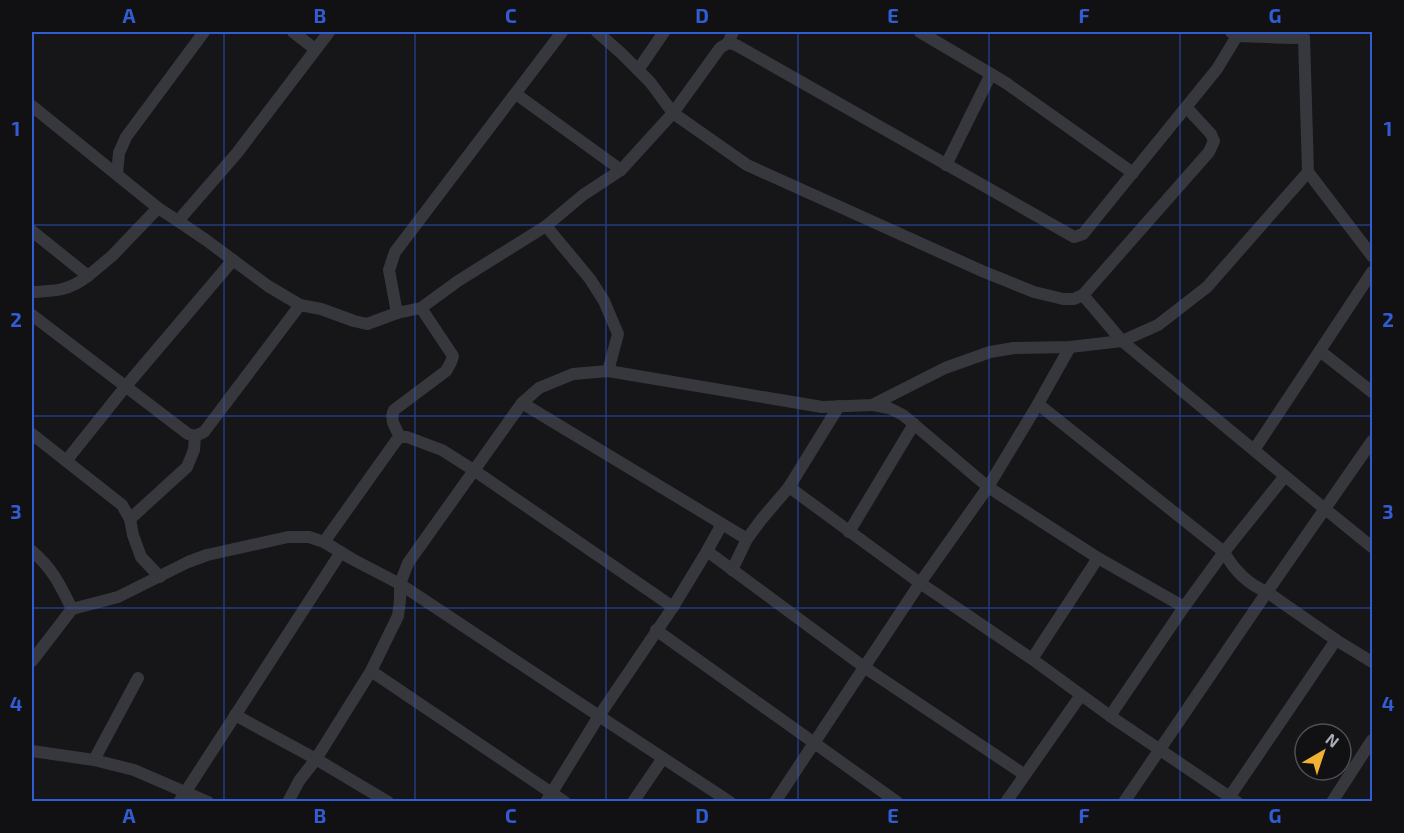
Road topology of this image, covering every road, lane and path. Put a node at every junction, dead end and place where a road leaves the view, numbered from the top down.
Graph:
1 (204, 32) edge
2 (293, 32) edge
3 (329, 32) edge
4 (562, 32) edge
5 (597, 32) edge
6 (664, 32) edge
7 (920, 32) edge
8 (1234, 34) edge
9 (1305, 34) edge
10 (731, 38) edge
11 (315, 49) junction
12 (638, 70) junction
13 (991, 74) junction
14 (516, 94) junction
15 (32, 106) edge
16 (1186, 107) junction
17 (673, 113) junction
18 (946, 165) junction
19 (621, 170) junction
20 (1308, 172) junction
21 (1132, 173) junction
22 (117, 174) junction
23 (158, 208) junction
24 (178, 221) junction
25 (546, 226) junction
26 (33, 235) edge
27 (1372, 256) edge
28 (233, 260) junction
29 (1372, 272) edge
30 (88, 276) junction
31 (32, 292) edge
32 (1083, 295) junction
33 (300, 305) junction
34 (421, 308) junction
35 (398, 313) junction
36 (32, 315) edge
37 (1122, 341) junction
38 (1070, 347) junction
39 (1320, 351) junction
40 (608, 370) junction
41 (126, 386) junction
42 (1372, 392) edge
43 (522, 403) junction
44 (1038, 404) junction
45 (872, 405) junction
46 (838, 406) junction
47 (914, 424) junction
48 (32, 434) edge
49 (195, 436) junction
50 (400, 437) junction
51 (1372, 441) edge
52 (1254, 450) junction
53 (66, 461) junction
54 (475, 471) junction
55 (1285, 476) junction
56 (988, 487) junction
57 (789, 488) junction
58 (1325, 509) junction
59 (130, 519) junction
60 (722, 524) junction
61 (849, 532) junction
62 (747, 539) junction
63 (324, 542) junction
64 (1372, 547) edge
65 (32, 551) edge
66 (707, 551) junction
67 (341, 552) junction
68 (1224, 552) junction
69 (1098, 558) junction
70 (732, 570) junction
71 (160, 577) junction
72 (920, 583) junction
73 (400, 584) junction
74 (1267, 592) junction
75 (673, 606) junction
76 (1184, 607) junction
77 (72, 609) junction
78 (656, 630) junction
79 (1336, 640) junction
80 (33, 656) edge
81 (1032, 658) junction
82 (1372, 662) edge
83 (864, 667) junction
84 (371, 671) junction
85 (138, 678) dead end
86 (1081, 694) junction
87 (235, 715) junction
88 (599, 716) junction
89 (1110, 716) junction
90 (1372, 740) edge
91 (813, 743) junction
92 (1159, 749) junction
93 (32, 751) edge
94 (663, 758) junction
95 (316, 759) junction
96 (94, 760) junction
97 (1025, 775) junction
98 (182, 797) edge
99 (549, 797) edge
100 (1231, 800) edge
101 (208, 801) edge
102 (288, 801) edge
103 (388, 801) edge
104 (565, 801) edge
105 (633, 801) edge
106 (730, 801) edge
107 (775, 801) edge
108 (897, 801) edge
109 (1006, 801) edge
110 (1124, 801) edge
111 (1332, 801) edge

1 - 22 street
2 - 11 street
3 - 11 street
4 - 14 street
5 - 12 street
6 - 12 street
7 - 13 street
8 - 9 street
8 - 16 street
9 - 20 street
10 - 17 street
10 - 18 street
11 - 24 street
12 - 17 street
13 - 18 street
13 - 21 street
14 - 19 street
14 - 35 street
15 - 22 street
16 - 21 street
16 - 32 street
17 - 19 street
17 - 32 street
18 - 21 street
19 - 25 street
20 - 27 street
20 - 37 street
22 - 23 street
23 - 24 street
23 - 30 street
24 - 28 street
25 - 34 street
25 - 40 street
26 - 30 street
28 - 33 street
28 - 41 street
29 - 39 street
30 - 31 street
32 - 37 street
33 - 35 street
33 - 49 street
34 - 35 street
34 - 50 street
36 - 41 street
37 - 38 street
37 - 52 street
38 - 44 street
38 - 45 street
39 - 42 street
39 - 52 street
40 - 43 street
40 - 46 street
41 - 49 street
41 - 53 street
43 - 54 street
43 - 60 street
44 - 56 street
44 - 68 street
45 - 46 street
45 - 47 street
46 - 57 street
47 - 56 street
47 - 61 street
48 - 53 street
49 - 59 street
50 - 54 street
50 - 63 street
51 - 58 street
52 - 55 street
53 - 59 street
54 - 73 street
54 - 75 street
55 - 58 street
55 - 68 street
56 - 69 street
56 - 72 street
57 - 61 street
57 - 62 street
58 - 64 street
58 - 74 street
59 - 71 street
60 - 62 street
60 - 66 street
61 - 72 street
62 - 70 street
63 - 67 street
63 - 71 street
65 - 77 street
66 - 70 street
66 - 75 street
67 - 73 street
67 - 87 street
68 - 74 street
68 - 76 street
69 - 76 street
69 - 81 street
70 - 83 street
71 - 77 street
72 - 81 street
72 - 83 street
73 - 84 street
73 - 88 street
74 - 79 street
74 - 92 street
75 - 78 street
76 - 89 street
77 - 80 street
78 - 88 street
78 - 91 street
79 - 82 street
79 - 100 street
81 - 86 street
83 - 91 street
83 - 97 street
84 - 95 street
84 - 99 street
85 - 96 street
86 - 89 street
86 - 97 street
87 - 95 street
87 - 98 street
88 - 94 street
88 - 99 street
89 - 92 street
90 - 111 street
91 - 107 street
91 - 108 street
92 - 100 street
92 - 110 street
93 - 96 street
94 - 105 street
94 - 106 street
95 - 102 street
95 - 103 street
96 - 98 street
97 - 109 street
98 - 101 street
99 - 104 street

